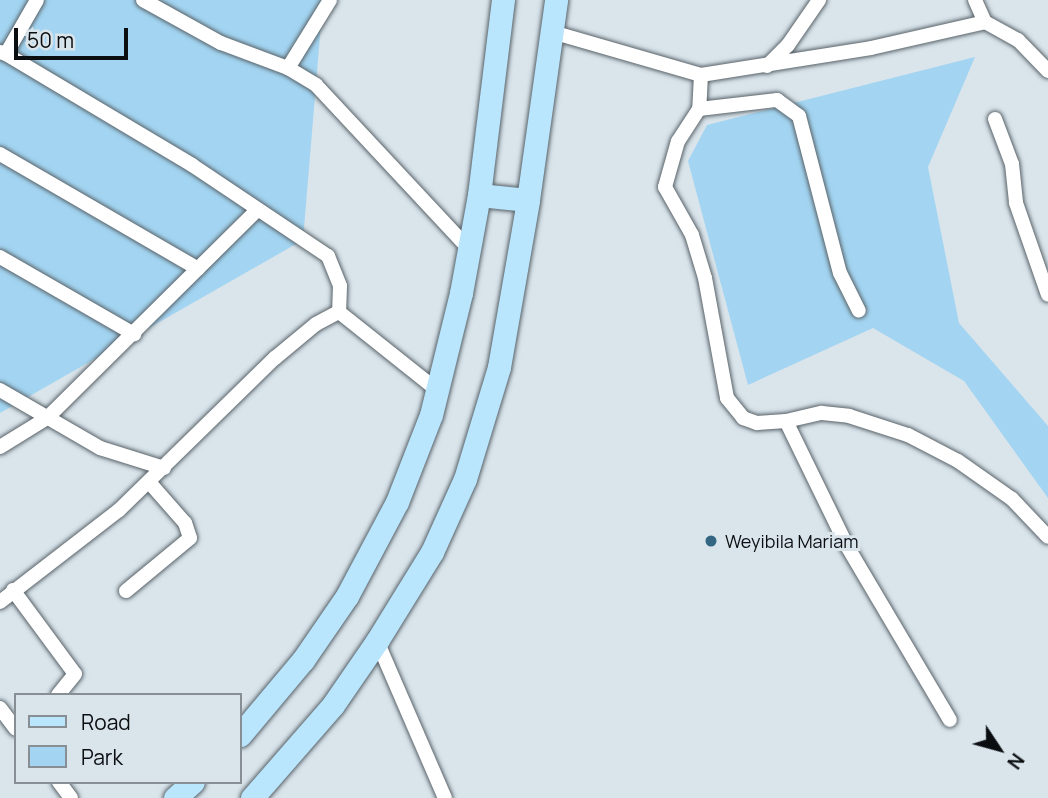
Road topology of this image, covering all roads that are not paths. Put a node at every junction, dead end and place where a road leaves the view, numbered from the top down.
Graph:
1 (37, 0) edge
2 (143, 0) edge
3 (330, 0) edge
4 (503, 0) edge
5 (556, 0) edge
6 (819, 0) edge
7 (975, 0) edge
8 (985, 22) junction
9 (552, 32) junction
10 (3, 53) edge
11 (767, 66) junction
12 (288, 68) junction
13 (1048, 71) edge
14 (701, 75) junction
15 (699, 110) junction
16 (995, 118) dead end
17 (0, 154) edge
18 (479, 195) junction
19 (528, 200) junction
20 (257, 210) junction
21 (469, 248) junction
22 (0, 257) edge
23 (198, 269) junction
24 (1048, 295) edge
25 (859, 311) dead end
26 (339, 312) junction
27 (134, 334) junction
28 (0, 390) edge
29 (437, 390) junction
30 (47, 418) junction
31 (786, 421) junction
32 (0, 447) edge
33 (164, 468) junction
34 (149, 482) junction
35 (1048, 537) edge
36 (13, 590) junction
37 (126, 591) dead end
38 (0, 602) edge
39 (377, 641) junction
40 (60, 693) edge
41 (0, 708) edge
42 (950, 720) dead end
43 (14, 726) edge
44 (242, 733) edge
45 (191, 784) edge
46 (260, 795) edge
47 (176, 798) edge
48 (445, 798) edge

1 - 10 street
2 - 12 street
3 - 12 street
4 - 18 main road
5 - 9 main road
6 - 11 street
7 - 8 street
8 - 11 street
8 - 13 street
9 - 14 street
9 - 19 main road
10 - 20 street
11 - 14 street
12 - 21 street
14 - 15 street
15 - 25 street
15 - 31 street
16 - 24 street
17 - 23 street
18 - 19 main road
18 - 21 main road
19 - 39 main road
20 - 23 street
20 - 26 street
21 - 29 main road
22 - 27 street
23 - 27 street
26 - 29 street
26 - 33 street
27 - 30 street
28 - 30 street
29 - 44 main road
30 - 32 street
30 - 33 street
31 - 35 street
31 - 42 street
33 - 34 street
34 - 36 street
34 - 37 street
36 - 38 street
36 - 40 street
39 - 46 main road
39 - 48 street
41 - 43 street
45 - 47 main road

